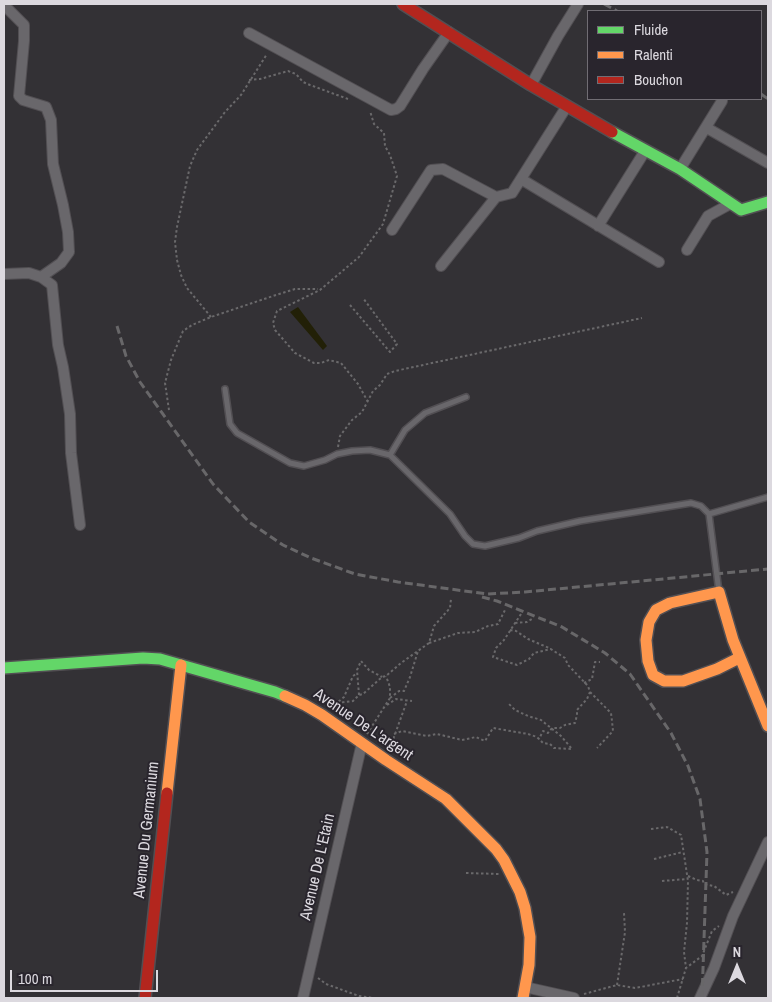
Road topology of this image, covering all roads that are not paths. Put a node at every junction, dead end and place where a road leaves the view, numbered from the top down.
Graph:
1 (403, 4) edge
2 (578, 4) edge
3 (4, 5) edge
4 (449, 32) junction
5 (249, 33) dead end
6 (531, 85) junction
7 (722, 101) dead end
8 (567, 106) junction
9 (706, 128) junction
10 (645, 152) junction
11 (768, 163) edge
12 (680, 170) junction
13 (521, 179) junction
14 (496, 197) junction
15 (768, 202) edge
16 (730, 204) junction
17 (598, 226) junction
18 (392, 230) dead end
19 (687, 250) dead end
20 (659, 262) dead end
21 (441, 266) dead end
22 (4, 274) edge
23 (41, 277) junction
24 (225, 389) dead end
25 (466, 397) dead end
26 (390, 455) junction
27 (768, 497) edge
28 (709, 514) junction
29 (80, 525) dead end
30 (720, 592) junction
31 (740, 658) junction
32 (181, 665) junction
33 (4, 668) edge
34 (767, 721) edge
35 (362, 743) junction
36 (768, 842) edge
37 (524, 993) edge
38 (145, 998) edge
39 (303, 998) edge
40 (573, 998) edge
41 (700, 998) edge

1 - 4 street
2 - 6 street
3 - 23 street
4 - 5 street
4 - 6 street
6 - 8 street
7 - 9 street
8 - 10 street
8 - 13 street
9 - 11 street
9 - 12 street
10 - 12 street
10 - 17 street
12 - 16 street
13 - 14 street
13 - 17 street
14 - 18 street
14 - 21 street
15 - 16 street
16 - 19 street
17 - 20 street
22 - 23 street
23 - 29 street
24 - 26 lane
25 - 26 lane
26 - 28 lane
27 - 28 lane
28 - 30 lane
30 - 31 street
30 - 31 street
31 - 34 street
32 - 33 street, Avenue De L'argent
32 - 35 street, Avenue De L'argent
32 - 38 street, Avenue Du Germanium
35 - 37 street, Avenue De L'argent
35 - 39 street, Avenue De L'Etain
36 - 41 street
37 - 40 street

